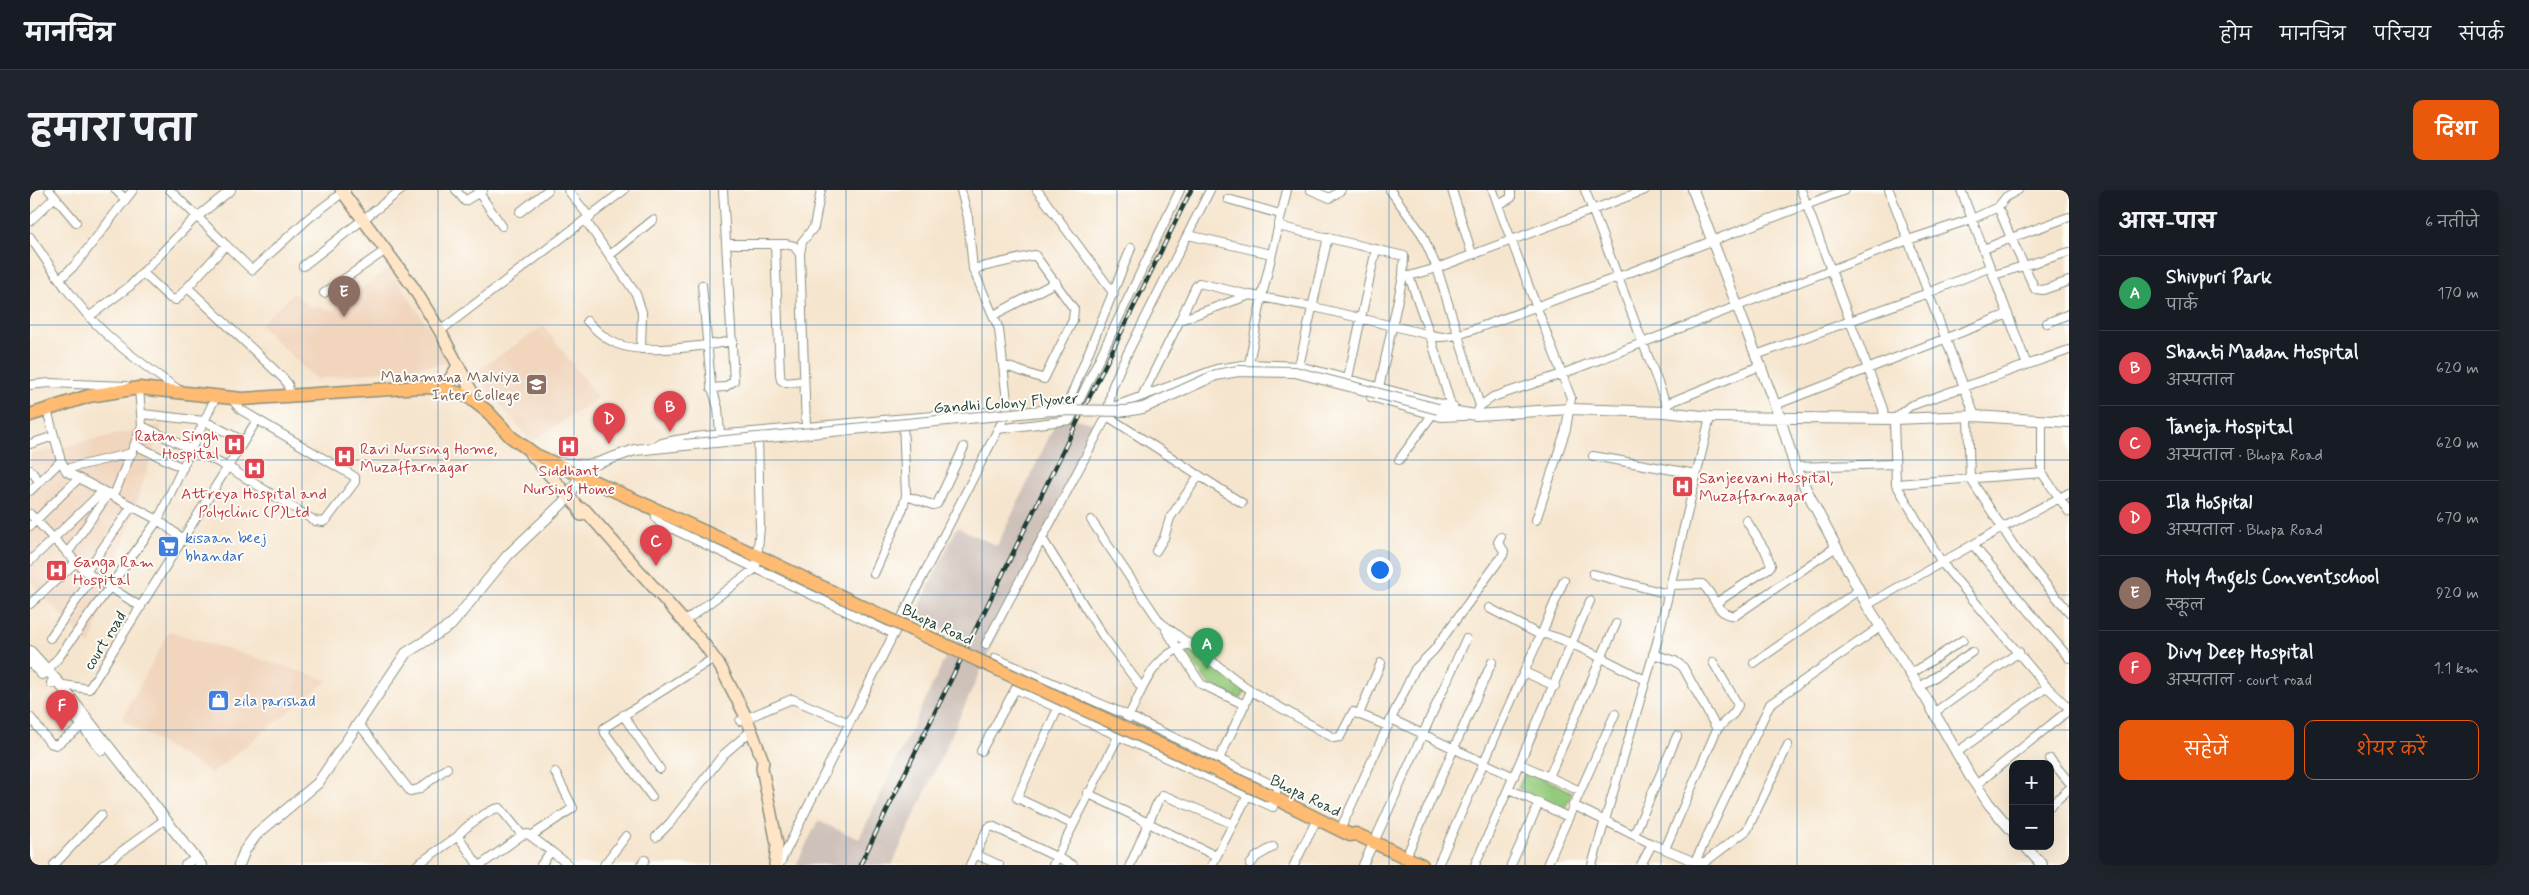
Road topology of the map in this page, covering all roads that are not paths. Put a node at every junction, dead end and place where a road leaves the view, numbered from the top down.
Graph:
1 (49, 190) edge
2 (116, 190) edge
3 (133, 190) edge
4 (170, 190) edge
5 (231, 190) edge
6 (401, 190) edge
7 (456, 190) edge
8 (548, 190) edge
9 (568, 190) edge
10 (624, 190) edge
11 (723, 190) edge
12 (821, 190) edge
13 (1037, 190) edge
14 (1180, 190) edge
15 (1210, 190) edge
16 (1287, 190) edge
17 (1310, 190) edge
18 (1341, 190) edge
19 (1390, 190) edge
20 (1452, 190) edge
21 (1493, 190) edge
22 (1511, 190) edge
23 (1586, 190) edge
24 (1645, 190) edge
25 (1693, 190) edge
26 (1801, 190) edge
27 (1845, 190) edge
28 (1889, 190) edge
29 (1962, 190) edge
30 (2018, 190) edge
31 (343, 191) edge
32 (965, 191) edge
33 (481, 192) edge
34 (55, 197) junction
35 (125, 199) junction
36 (1228, 199) dead end
37 (1498, 205) junction
38 (1807, 205) junction
39 (1998, 207) junction
40 (1592, 208) junction
41 (520, 212) dead end
42 (1280, 214) junction
43 (196, 217) junction
44 (2069, 217) edge
45 (363, 218) junction
46 (588, 219) junction
47 (1972, 219) junction
48 (653, 220) dead end
49 (30, 221) edge
50 (76, 222) dead end
51 (502, 226) dead end
52 (1278, 226) junction
53 (1188, 235) junction
54 (30, 237) edge
55 (1328, 237) junction
56 (2011, 238) junction
57 (1511, 240) junction
58 (1712, 240) junction
59 (1908, 240) junction
60 (726, 244) junction
61 (775, 244) junction
62 (226, 245) junction
63 (1131, 248) dead end
64 (1376, 249) junction
65 (1984, 249) junction
66 (386, 250) junction
67 (2069, 252) edge
68 (800, 254) junction
69 (1272, 254) junction
70 (1472, 254) junction
71 (610, 255) junction
72 (302, 266) dead end
73 (2023, 266) junction
74 (973, 268) junction
75 (1437, 268) junction
76 (1831, 270) junction
77 (1992, 271) junction
78 (143, 273) junction
79 (1406, 276) junction
80 (1618, 277) junction
81 (60, 279) junction
82 (2069, 281) edge
83 (1056, 282) junction
84 (702, 285) dead end
85 (188, 288) junction
86 (324, 293) dead end
87 (1928, 293) junction
88 (1114, 294) junction
89 (1250, 295) junction
90 (1262, 296) junction
91 (1538, 306) junction
92 (1737, 306) junction
93 (1314, 307) junction
94 (2008, 314) junction
95 (2069, 314) edge
96 (994, 315) junction
97 (90, 316) junction
98 (1361, 319) junction
99 (1180, 320) junction
100 (587, 321) dead end
101 (1850, 321) junction
102 (2047, 323) dead end
103 (1393, 325) junction
104 (440, 331) junction
105 (1430, 335) junction
106 (1458, 335) junction
107 (1946, 339) junction
108 (733, 341) junction
109 (1642, 344) junction
110 (708, 345) junction
111 (641, 349) junction
112 (2069, 350) edge
113 (1756, 355) junction
114 (1249, 364) junction
115 (2028, 365) junction
116 (458, 366) junction
117 (1003, 366) junction
118 (1299, 366) junction
119 (1760, 366) junction
120 (1868, 368) junction
121 (1562, 374) junction
122 (1348, 378) junction
123 (1317, 380) dead end
124 (803, 381) junction
125 (30, 385) edge
126 (445, 386) junction
127 (1965, 386) junction
128 (139, 388) junction
129 (711, 388) junction
130 (1379, 388) junction
131 (180, 391) junction
132 (289, 392) junction
133 (216, 396) junction
134 (472, 396) junction
135 (1142, 396) junction
136 (232, 397) junction
137 (1069, 405) junction
138 (1775, 405) junction
139 (1451, 406) junction
140 (1110, 408) junction
141 (1667, 408) junction
142 (1570, 409) junction
143 (46, 410) junction
144 (1008, 410) junction
145 (1478, 411) junction
146 (1435, 412) junction
147 (143, 414) junction
148 (30, 415) edge
149 (1107, 416) junction
150 (1710, 417) junction
151 (1971, 417) junction
152 (903, 418) junction
153 (1780, 418) junction
154 (1889, 419) junction
155 (257, 420) junction
156 (2042, 420) junction
157 (204, 421) junction
158 (2069, 422) edge
159 (1057, 424) junction
160 (142, 426) junction
161 (806, 427) junction
162 (998, 429) junction
163 (758, 432) junction
164 (720, 433) junction
165 (54, 436) junction
166 (244, 441) junction
167 (30, 444) edge
168 (964, 447) dead end
169 (133, 449) junction
170 (192, 449) junction
171 (527, 450) junction
172 (635, 450) junction
173 (1593, 456) dead end
174 (1399, 460) dead end
175 (1894, 464) junction
176 (63, 465) junction
177 (228, 467) junction
178 (1795, 467) junction
179 (183, 468) junction
180 (30, 470) edge
181 (584, 470) junction
182 (2042, 473) junction
183 (1696, 474) junction
184 (1199, 475) junction
185 (1970, 478) junction
186 (78, 479) junction
187 (40, 482) junction
188 (1896, 484) junction
189 (30, 491) edge
190 (109, 493) junction
191 (2069, 494) edge
192 (906, 496) junction
193 (570, 498) junction
194 (2059, 500) junction
195 (1242, 503) dead end
196 (132, 506) junction
197 (579, 508) junction
198 (2069, 512) edge
199 (32, 520) edge
200 (158, 520) junction
201 (1091, 520) dead end
202 (1536, 520) dead end
203 (1746, 520) dead end
204 (2002, 528) junction
205 (1501, 537) dead end
206 (183, 538) junction
207 (1042, 538) junction
208 (53, 540) junction
209 (1973, 545) junction
210 (1836, 547) junction
211 (1156, 551) dead end
212 (67, 554) junction
213 (30, 561) edge
214 (75, 562) junction
215 (757, 562) junction
216 (1942, 563) junction
217 (86, 572) junction
218 (874, 574) dead end
219 (1593, 574) dead end
220 (93, 577) junction
221 (1564, 580) dead end
222 (1671, 585) junction
223 (109, 588) junction
224 (1859, 590) junction
225 (1668, 594) junction
226 (1590, 601) dead end
227 (1716, 603) junction
228 (30, 604) edge
229 (1867, 605) junction
230 (141, 607) junction
231 (1489, 608) dead end
232 (2069, 612) edge
233 (685, 621) junction
234 (1160, 622) junction
235 (1616, 624) dead end
236 (1880, 627) junction
237 (894, 634) junction
238 (1541, 634) junction
239 (50, 638) dead end
240 (1466, 639) dead end
241 (1963, 640) dead end
242 (986, 644) dead end
243 (1188, 644) junction
244 (1572, 645) junction
245 (1178, 648) junction
246 (30, 651) edge
247 (1972, 652) dead end
248 (2019, 652) junction
249 (1653, 654) junction
250 (996, 658) dead end
251 (2069, 658) edge
252 (1602, 659) junction
253 (711, 660) junction
254 (30, 662) edge
255 (1492, 662) dead end
256 (1714, 662) dead end
257 (1381, 663) dead end
258 (1754, 664) dead end
259 (45, 672) junction
260 (1026, 672) junction
261 (1524, 672) junction
262 (1912, 674) junction
263 (1646, 680) junction
264 (55, 683) junction
265 (1555, 686) junction
266 (2047, 686) junction
267 (1920, 687) junction
268 (1016, 688) junction
269 (1142, 688) junction
270 (1250, 692) junction
271 (1245, 705) junction
272 (1058, 708) junction
273 (2069, 709) edge
274 (1935, 712) junction
275 (1359, 714) junction
276 (1615, 714) dead end
277 (623, 715) junction
278 (1129, 716) junction
279 (30, 717) edge
280 (744, 720) junction
281 (849, 723) junction
282 (1390, 723) junction
283 (86, 724) junction
284 (359, 724) junction
285 (1717, 729) junction
286 (749, 733) junction
287 (1422, 734) junction
288 (1677, 736) dead end
289 (1117, 737) junction
290 (1788, 744) dead end
291 (1453, 748) junction
292 (982, 751) dead end
293 (1956, 753) junction
294 (1219, 759) junction
295 (2050, 759) dead end
296 (1483, 763) junction
297 (1520, 764) junction
298 (447, 768) dead end
299 (660, 769) dead end
300 (556, 772) dead end
301 (1514, 777) junction
302 (1549, 777) junction
303 (2069, 782) edge
304 (1976, 785) junction
305 (1509, 789) junction
306 (2069, 789) edge
307 (1580, 791) junction
308 (1087, 793) junction
309 (1248, 796) junction
310 (652, 797) dead end
311 (1273, 797) junction
312 (1539, 803) junction
313 (1573, 805) junction
314 (2051, 805) edge
315 (101, 815) dead end
316 (1568, 817) junction
317 (1317, 819) junction
318 (1606, 820) junction
319 (1149, 822) junction
320 (160, 823) junction
321 (1072, 824) junction
322 (1233, 824) junction
323 (2009, 827) edge
324 (1345, 832) junction
325 (522, 835) junction
326 (1634, 835) junction
327 (458, 836) junction
328 (532, 836) junction
329 (626, 836) dead end
330 (656, 836) dead end
331 (1652, 844) junction
332 (1373, 845) junction
333 (1273, 847) dead end
334 (1665, 849) junction
335 (551, 850) junction
336 (975, 854) junction
337 (1216, 856) junction
338 (1057, 858) junction
339 (1406, 861) edge
340 (2032, 861) edge
341 (1696, 862) junction
342 (189, 864) edge
343 (54, 865) edge
344 (103, 865) edge
345 (201, 865) edge
346 (239, 865) edge
347 (417, 865) edge
348 (480, 865) edge
349 (541, 865) edge
350 (570, 865) edge
351 (604, 865) edge
352 (775, 865) edge
353 (779, 865) edge
354 (970, 865) edge
355 (1000, 865) edge
356 (1052, 865) edge
357 (1074, 865) edge
358 (1130, 865) edge
359 (1212, 865) edge
360 (1250, 865) edge
361 (1294, 865) edge
362 (1363, 865) edge
363 (1422, 865) edge
364 (1438, 865) edge
365 (1475, 865) edge
366 (1511, 865) edge
367 (1547, 865) edge
368 (1592, 865) edge
369 (1641, 865) edge
370 (2042, 865) edge

1 - 34 street
2 - 35 street
3 - 35 street
4 - 43 street
5 - 43 street
6 - 45 street
7 - 33 street
8 - 41 street
9 - 46 street
10 - 46 street
11 - 60 street
12 - 68 street
13 - 88 street
14 - 159 street
15 - 53 street
16 - 42 street
17 - 18 street
19 - 75 street
20 - 70 street
21 - 37 street
22 - 37 street
23 - 40 street
24 - 40 street
25 - 58 street
26 - 38 street
27 - 38 street
28 - 59 street
29 - 47 street
30 - 39 street
31 - 45 main road
31 - 62 street
32 - 74 street
33 - 51 street
34 - 49 street
34 - 50 street
35 - 81 street
36 - 42 street
37 - 57 street
38 - 58 street
38 - 76 street
39 - 47 street
39 - 56 street
40 - 57 street
40 - 80 street
42 - 52 street
43 - 62 street
43 - 78 street
44 - 56 street
45 - 66 main road
45 - 72 street
46 - 71 street
46 - 104 street
47 - 59 street
47 - 65 street
48 - 71 street
52 - 55 street
52 - 69 street
53 - 69 street
53 - 140 street
54 - 81 street
55 - 64 street
55 - 93 street
56 - 65 street
56 - 73 street
57 - 70 street
57 - 91 street
58 - 80 street
58 - 92 street
59 - 76 street
59 - 87 street
60 - 61 street
60 - 108 street
61 - 68 street
61 - 124 street
62 - 85 street
63 - 88 street
64 - 79 street
64 - 98 street
65 - 77 street
66 - 86 street
66 - 104 main road
67 - 73 street
68 - 124 street
69 - 90 street
70 - 75 street
71 - 111 street
73 - 77 street
73 - 82 street
74 - 83 street
74 - 96 street
75 - 79 street
75 - 106 street
76 - 92 street
76 - 101 street
77 - 87 street
77 - 94 street
78 - 85 street
78 - 97 street
79 - 103 street
79 - 105 street
80 - 91 street
80 - 109 street
81 - 97 street
83 - 96 street
83 - 117 street
84 - 110 street
85 - 132 street
87 - 101 street
87 - 107 street
88 - 137 street
89 - 90 street
89 - 99 street
89 - 99 street
90 - 93 street
90 - 114 street
91 - 106 street
91 - 121 street
92 - 109 street
92 - 113 street
93 - 98 street
93 - 118 street
94 - 107 street
94 - 115 street
95 - 102 street
96 - 117 street
97 - 131 street
98 - 103 street
98 - 122 street
99 - 135 street
100 - 111 street
101 - 113 street
101 - 120 street
103 - 105 street
103 - 130 street
104 - 116 main road
105 - 106 street
105 - 139 street
106 - 145 street
107 - 120 street
107 - 127 street
108 - 110 street
108 - 129 street
109 - 121 street
109 - 141 street
110 - 111 street
110 - 129 street
112 - 115 street
113 - 119 street
114 - 118 street
114 - 135 street
115 - 127 street
116 - 126 main road
116 - 134 main road
117 - 144 street
118 - 122 street
119 - 138 street
119 - 141 street
120 - 138 street
120 - 154 street
121 - 142 street
121 - 145 street
122 - 130 street
123 - 146 street
124 - 161 street
125 - 128 street
126 - 132 main road
126 - 134 main road
126 - 136 main road
127 - 151 street
127 - 154 street
128 - 131 main road
128 - 143 main road
128 - 147 street
129 - 164 street
130 - 139 street
131 - 133 main road
132 - 136 main road
133 - 136 main road
133 - 157 street
134 - 171 main road, Bhopa Road
135 - 140 street
136 - 155 street
137 - 144 street
137 - 159 street
138 - 153 street
139 - 145 street
140 - 149 street
141 - 142 street
141 - 150 street
142 - 145 street
142 - 202 street
143 - 148 main road
143 - 165 street
144 - 152 street
144 - 162 street
145 - 146 street
146 - 172 street, Gandhi Colony Flyover, bridge
146 - 174 street
147 - 157 street
147 - 160 street
149 - 184 street
149 - 207 street
150 - 153 street
150 - 183 street
151 - 154 street
151 - 156 street
151 - 185 street
152 - 161 street
152 - 192 street
153 - 154 street
153 - 178 street
154 - 175 street
155 - 166 street, court road
155 - 177 street
156 - 158 street
156 - 182 street
157 - 166 street
157 - 170 street
159 - 162 street
160 - 169 street
160 - 170 street
161 - 163 street
162 - 237 street
163 - 164 street
163 - 215 street
164 - 172 street
165 - 167 street
165 - 176 street
166 - 177 street, court road
168 - 192 street
169 - 176 street
169 - 179 street
169 - 190 street
170 - 177 street
170 - 179 street
171 - 181 main road, Bhopa Road
171 - 193 main road
172 - 181 street, Gandhi Colony Flyover
173 - 183 street
175 - 178 street
175 - 188 street
176 - 186 street
176 - 187 street
177 - 206 street, court road
178 - 210 street
179 - 200 street
180 - 187 street
181 - 193 street
181 - 215 main road, Bhopa Road
182 - 185 street
182 - 194 street
183 - 222 street
184 - 195 street
184 - 211 street
185 - 188 street
185 - 204 street
186 - 190 street
186 - 199 street
187 - 189 street
188 - 216 street
190 - 196 street
190 - 208 street
190 - 212 street
191 - 194 street
192 - 218 street
193 - 197 main road
193 - 284 street
194 - 198 street
194 - 204 street
196 - 200 street
196 - 217 street
197 - 233 main road
197 - 253 main road
199 - 208 street
200 - 206 street
200 - 223 street
201 - 234 street
203 - 227 street
204 - 209 street
204 - 232 street
205 - 282 street
206 - 230 street, court road
207 - 242 street
207 - 269 street
208 - 212 street
208 - 213 street
209 - 216 street
209 - 251 street
210 - 224 street
210 - 227 street
212 - 214 street
214 - 217 street
214 - 228 street
215 - 233 street
215 - 237 street
215 - 311 main road, Bhopa Road, bridge
216 - 229 street
216 - 248 street
217 - 220 street
219 - 225 street
220 - 223 street
220 - 239 street
221 - 238 street
222 - 225 street
222 - 227 street
223 - 230 street
223 - 259 street
224 - 229 street
224 - 258 street
225 - 249 street
226 - 244 street
229 - 236 street
230 - 264 street, court road
231 - 238 street
233 - 253 main road
234 - 243 street
234 - 245 street
235 - 252 street
236 - 262 street
236 - 341 street
237 - 281 street
238 - 244 street
238 - 261 street
240 - 287 street
241 - 262 street
243 - 245 street
243 - 270 street
244 - 252 street
244 - 265 street
245 - 269 street
245 - 271 street
246 - 259 street
247 - 267 street
248 - 266 street
248 - 274 street
249 - 263 street
249 - 285 street
250 - 260 street
252 - 263 street
252 - 302 street
253 - 277 street
253 - 280 main road
254 - 259 street
255 - 291 street
256 - 285 street
257 - 275 street
259 - 264 street
260 - 268 street
260 - 278 street
261 - 265 street
261 - 296 street
262 - 267 street
263 - 318 street
264 - 283 street
265 - 297 street
266 - 273 street
266 - 293 street
267 - 274 street
268 - 272 street
268 - 292 street
269 - 278 street
270 - 271 street
270 - 275 street
271 - 294 street
272 - 289 street
272 - 321 street
273 - 304 street
274 - 293 street
275 - 282 street
276 - 307 street
277 - 299 street
277 - 310 street
278 - 289 street
278 - 294 street
279 - 283 street
280 - 281 street
280 - 286 main road
281 - 353 street
282 - 287 street
282 - 324 street
283 - 320 street
283 - 345 street
284 - 298 street
284 - 346 street
285 - 334 street
286 - 330 street
286 - 352 main road
287 - 291 street
287 - 332 street
288 - 326 street
289 - 308 street
289 - 309 street
290 - 341 street
291 - 296 street
291 - 339 street
293 - 304 street
294 - 311 street
295 - 303 street
296 - 301 street
296 - 364 street
297 - 301 street
297 - 302 street
300 - 328 street
301 - 305 street
302 - 307 street
304 - 323 street
305 - 312 street
305 - 365 street
306 - 314 street
307 - 313 street
308 - 319 street
308 - 321 street
309 - 311 street
309 - 322 street
311 - 317 main road, Bhopa Road
312 - 316 street
312 - 366 street
313 - 316 street
313 - 318 street
315 - 343 street
316 - 367 street
317 - 324 main road, Bhopa Road
317 - 361 street
318 - 326 street
318 - 368 street
319 - 322 street
319 - 337 street
319 - 358 street
320 - 342 street
320 - 344 street
321 - 338 street
322 - 337 street
324 - 332 main road, Bhopa Road
325 - 327 street
325 - 328 street
325 - 348 street
326 - 331 street
327 - 347 street
327 - 348 street
328 - 335 street
329 - 351 street
331 - 334 street
331 - 369 street
332 - 339 main road, Bhopa Road
332 - 362 street
333 - 360 street
334 - 341 street
335 - 349 street
335 - 350 street
336 - 338 street
336 - 354 street
336 - 355 street
337 - 359 street
338 - 356 street
338 - 357 street
339 - 363 main road, Bhopa Road
340 - 370 street

